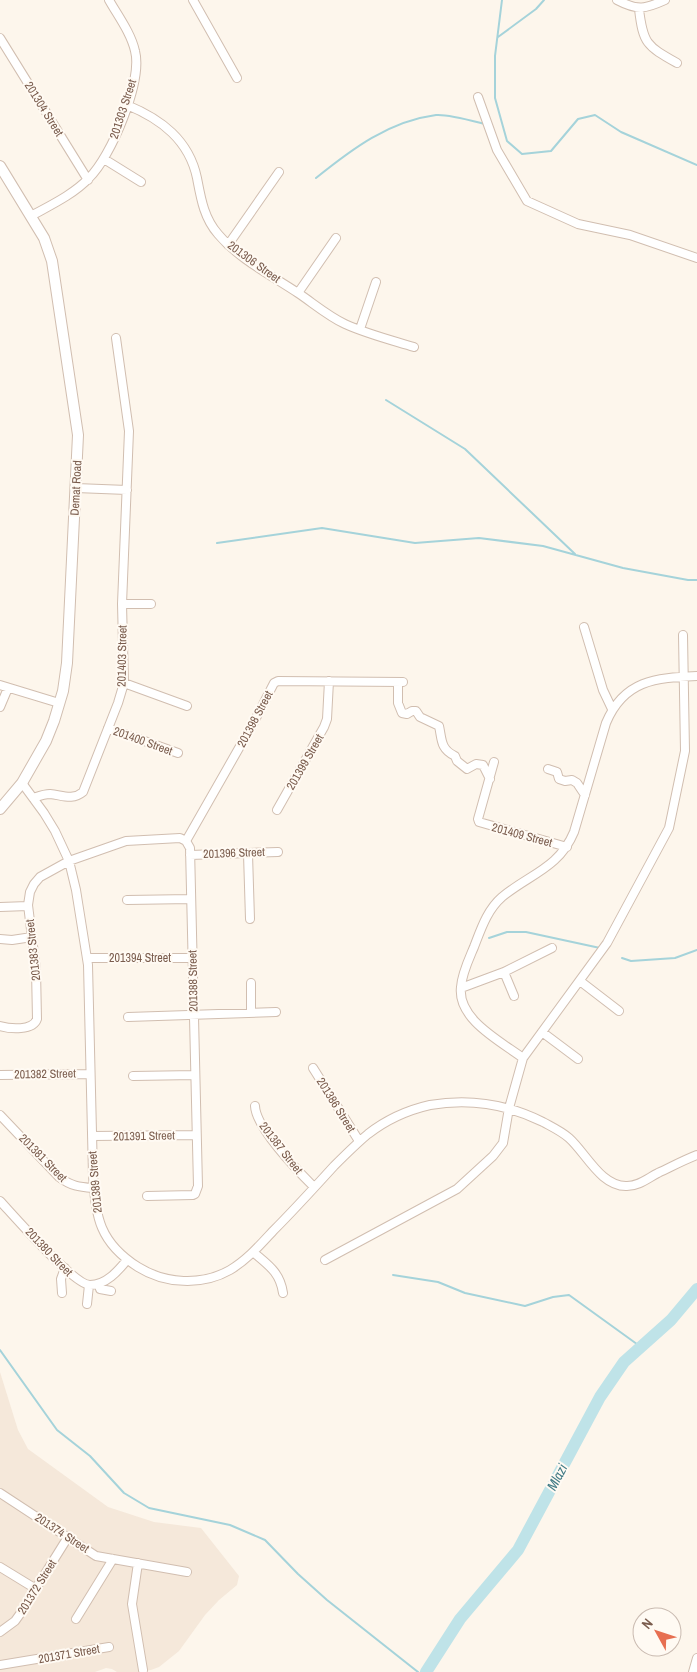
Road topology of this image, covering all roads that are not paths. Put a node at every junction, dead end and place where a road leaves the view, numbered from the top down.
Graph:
1 (109, 0) edge
2 (193, 0) edge
3 (617, 0) edge
4 (666, 0) edge
5 (639, 9) junction
6 (0, 38) edge
7 (677, 63) dead end
8 (237, 78) dead end
9 (478, 97) dead end
10 (127, 106) junction
11 (104, 160) junction
12 (0, 166) edge
13 (280, 172) dead end
14 (88, 180) junction
15 (141, 182) dead end
16 (31, 216) junction
17 (336, 238) dead end
18 (228, 245) junction
19 (697, 258) edge
20 (376, 282) dead end
21 (298, 293) junction
22 (360, 329) junction
23 (116, 338) dead end
24 (414, 347) dead end
25 (76, 488) junction
26 (127, 490) junction
27 (122, 604) junction
28 (151, 604) dead end
29 (584, 627) dead end
30 (683, 636) dead end
31 (697, 676) edge
32 (683, 677) junction
33 (329, 681) junction
34 (124, 683) junction
35 (4, 687) edge
36 (59, 703) junction
37 (187, 706) dead end
38 (0, 707) edge
39 (612, 709) junction
40 (108, 728) junction
41 (178, 753) dead end
42 (494, 762) dead end
43 (548, 769) dead end
44 (490, 779) junction
45 (22, 784) junction
46 (585, 794) junction
47 (33, 798) junction
48 (0, 809) edge
49 (277, 810) dead end
50 (186, 841) junction
51 (567, 847) junction
52 (278, 852) dead end
53 (248, 854) junction
54 (190, 855) junction
55 (69, 861) junction
56 (191, 899) junction
57 (127, 900) dead end
58 (28, 906) junction
59 (0, 907) edge
60 (250, 919) dead end
61 (32, 937) junction
62 (0, 939) edge
63 (552, 948) dead end
64 (87, 958) junction
65 (192, 958) junction
66 (504, 972) junction
67 (580, 981) junction
68 (251, 983) dead end
69 (461, 988) junction
70 (514, 996) dead end
71 (619, 1011) dead end
72 (276, 1012) dead end
73 (251, 1013) junction
74 (194, 1016) junction
75 (128, 1017) dead end
76 (0, 1026) edge
77 (542, 1032) junction
78 (523, 1058) junction
79 (578, 1059) dead end
80 (313, 1068) dead end
81 (90, 1074) junction
82 (0, 1075) edge
83 (133, 1076) dead end
84 (195, 1076) junction
85 (255, 1106) dead end
86 (509, 1108) junction
87 (0, 1115) edge
88 (196, 1135) junction
89 (92, 1136) junction
90 (359, 1142) junction
91 (697, 1155) edge
92 (314, 1187) junction
93 (93, 1188) junction
94 (147, 1196) dead end
95 (0, 1201) edge
96 (253, 1252) junction
97 (127, 1260) junction
98 (325, 1260) dead end
99 (64, 1268) junction
100 (99, 1284) junction
101 (89, 1285) junction
102 (111, 1292) dead end
103 (62, 1293) dead end
104 (283, 1293) dead end
105 (87, 1304) dead end
106 (0, 1493) edge
107 (68, 1536) junction
108 (113, 1559) junction
109 (138, 1563) junction
110 (0, 1567) edge
111 (187, 1572) dead end
112 (36, 1589) junction
113 (76, 1619) dead end
114 (0, 1632) edge
115 (110, 1646) dead end
116 (697, 1658) edge
117 (0, 1665) edge
118 (143, 1670) dead end
119 (693, 1672) edge

1 - 10 street, 201303 Street
2 - 8 street
3 - 5 street
4 - 5 street
5 - 7 street
6 - 14 street, 201304 Street
9 - 19 street
10 - 11 street, 201303 Street
10 - 18 street, 201306 Street
11 - 14 street, 201303 Street
11 - 15 street
12 - 16 street, Demat Road
13 - 18 street
14 - 16 street, 201303 Street
16 - 25 street, Demat Road
17 - 21 street
18 - 21 street, 201306 Street
20 - 22 street
21 - 22 street, 201306 Street
22 - 24 street, 201306 Street
23 - 26 street, 201403 Street
25 - 26 street
25 - 36 street, Demat Road
26 - 27 street, 201403 Street
27 - 28 street
27 - 34 street, 201403 Street
29 - 39 street
30 - 32 street
31 - 32 street
32 - 39 street
32 - 67 street
33 - 44 street, 201398 Street
33 - 49 street, 201399 Street
33 - 50 street, 201398 Street
34 - 37 street
34 - 40 street, 201403 Street
35 - 36 street
35 - 38 street
36 - 45 street, Demat Road
39 - 46 street
40 - 41 street, 201400 Street
40 - 47 street, 201403 Street
42 - 44 street, 201409 Street
43 - 46 street
44 - 51 street, 201409 Street
45 - 47 street, 201389 Street
45 - 48 street, Demat Road
46 - 51 street
47 - 55 street, 201389 Street
50 - 54 street, 201388 Street
50 - 55 street
51 - 69 street
52 - 53 street, 201396 Street
53 - 54 street, 201396 Street
53 - 60 street
54 - 56 street, 201388 Street
55 - 58 street, 201383 Street
55 - 64 street, 201389 Street
56 - 57 street
56 - 65 street, 201388 Street
58 - 59 street
58 - 61 street, 201383 Street
61 - 62 street
61 - 76 street, 201383 Street
63 - 66 street
64 - 65 street, 201394 Street
64 - 81 street, 201389 Street
65 - 74 street, 201388 Street
66 - 69 street
66 - 70 street
67 - 71 street
67 - 77 street
68 - 73 street
69 - 78 street
72 - 73 street
73 - 74 street
74 - 75 street
74 - 84 street, 201388 Street
77 - 78 street
77 - 79 street
78 - 86 street
80 - 90 street, 201386 Street
81 - 82 street, 201382 Street
81 - 89 street, 201389 Street
83 - 84 street
84 - 88 street, 201388 Street
85 - 92 street, 201387 Street
86 - 90 street, 201389 Street
86 - 91 street, 201389 Street
86 - 98 street
87 - 93 street, 201381 Street
88 - 89 street, 201391 Street
88 - 94 street, 201388 Street
89 - 93 street, 201389 Street
90 - 92 street, 201389 Street
92 - 96 street, 201389 Street
93 - 97 street, 201389 Street
95 - 99 street, 201380 Street
96 - 97 street, 201389 Street
96 - 104 street
97 - 100 street
99 - 101 street, 201380 Street
99 - 103 street
100 - 101 street
100 - 102 street
101 - 105 street
106 - 107 street, 201374 Street
107 - 108 street, 201374 Street
107 - 112 street, 201372 Street
108 - 109 street, 201374 Street
108 - 113 street
109 - 111 street, 201374 Street
109 - 118 street
110 - 112 street
112 - 114 street, 201372 Street
115 - 117 street, 201371 Street
116 - 119 street

